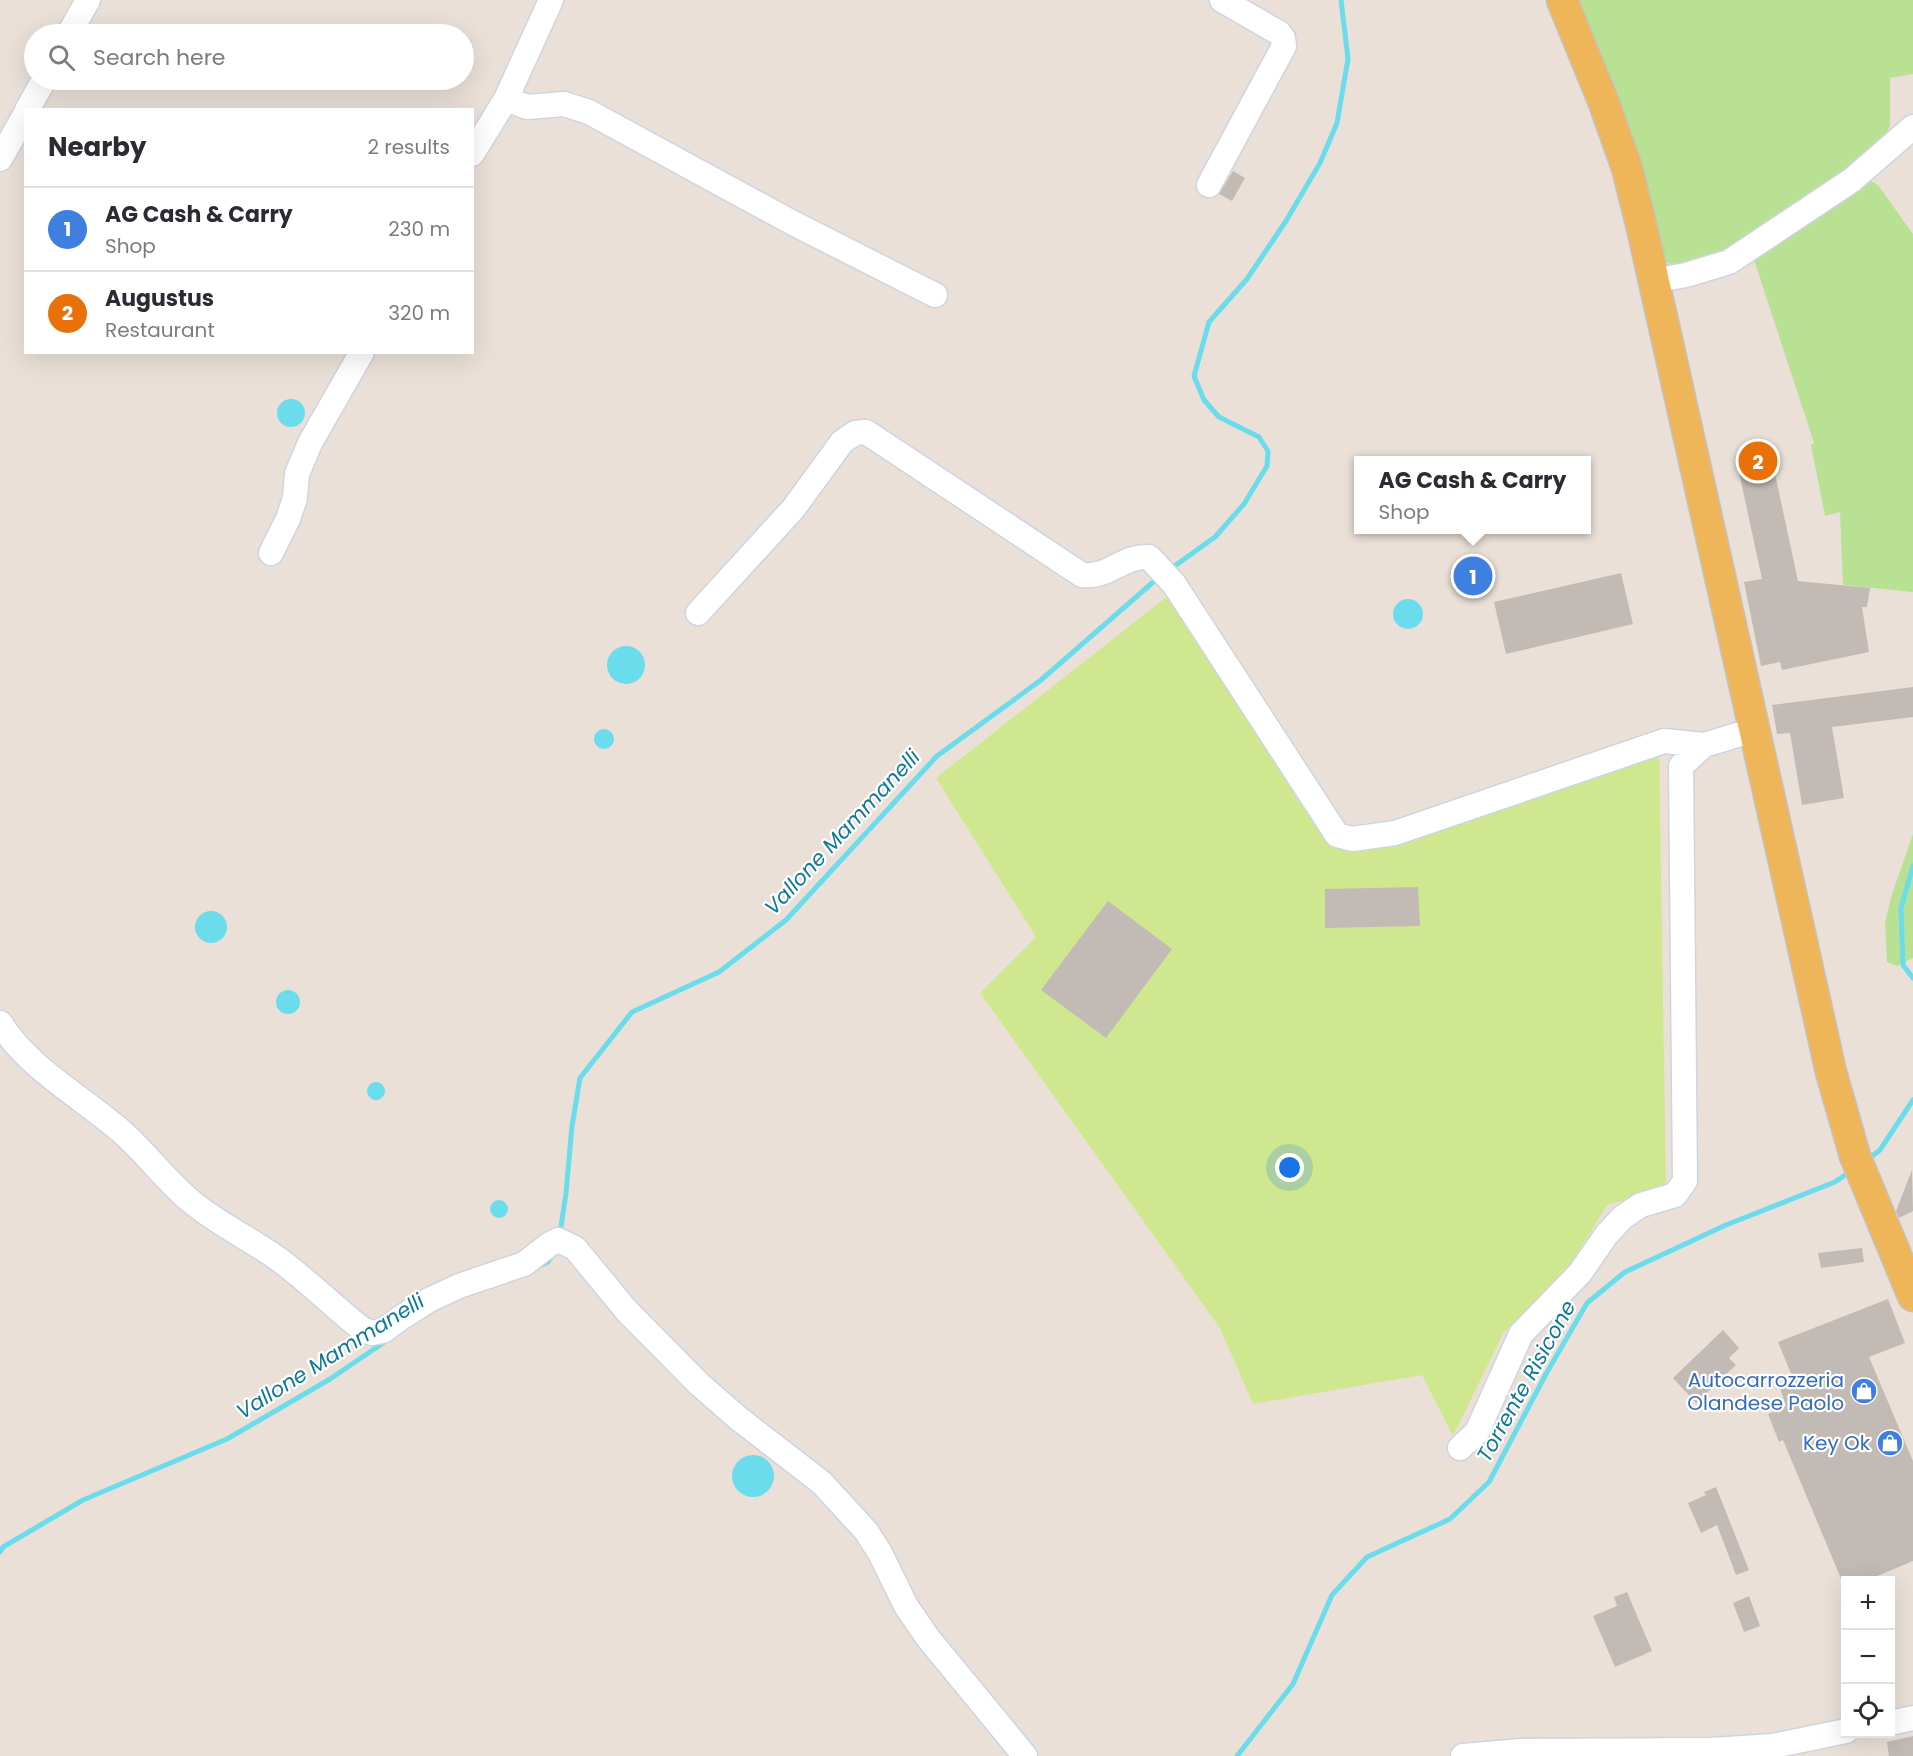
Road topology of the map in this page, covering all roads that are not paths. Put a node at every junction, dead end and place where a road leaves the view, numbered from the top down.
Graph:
1 (88, 0) edge
2 (551, 0) edge
3 (1222, 0) edge
4 (1562, 0) edge
5 (75, 24) edge
6 (38, 90) edge
7 (506, 99) junction
8 (28, 108) edge
9 (24, 115) edge
10 (1913, 127) edge
11 (474, 151) edge
12 (0, 159) edge
13 (1209, 185) dead end
14 (1653, 281) junction
15 (935, 295) dead end
16 (361, 354) edge
17 (271, 553) dead end
18 (698, 613) dead end
19 (1754, 730) junction
20 (1704, 745) junction
21 (0, 1023) edge
22 (1913, 1296) edge
23 (1460, 1448) dead end
24 (1913, 1718) edge
25 (1895, 1722) edge
26 (1841, 1732) edge
27 (1025, 1756) edge
28 (1463, 1756) edge

1 - 5 street
2 - 7 street
3 - 13 street
4 - 14 main road
6 - 8 street
7 - 11 street
7 - 15 street
9 - 12 street
10 - 14 street
14 - 19 main road
16 - 17 street
18 - 20 street
19 - 20 street
19 - 22 main road
20 - 23 street
21 - 27 street
24 - 25 street
26 - 28 street

